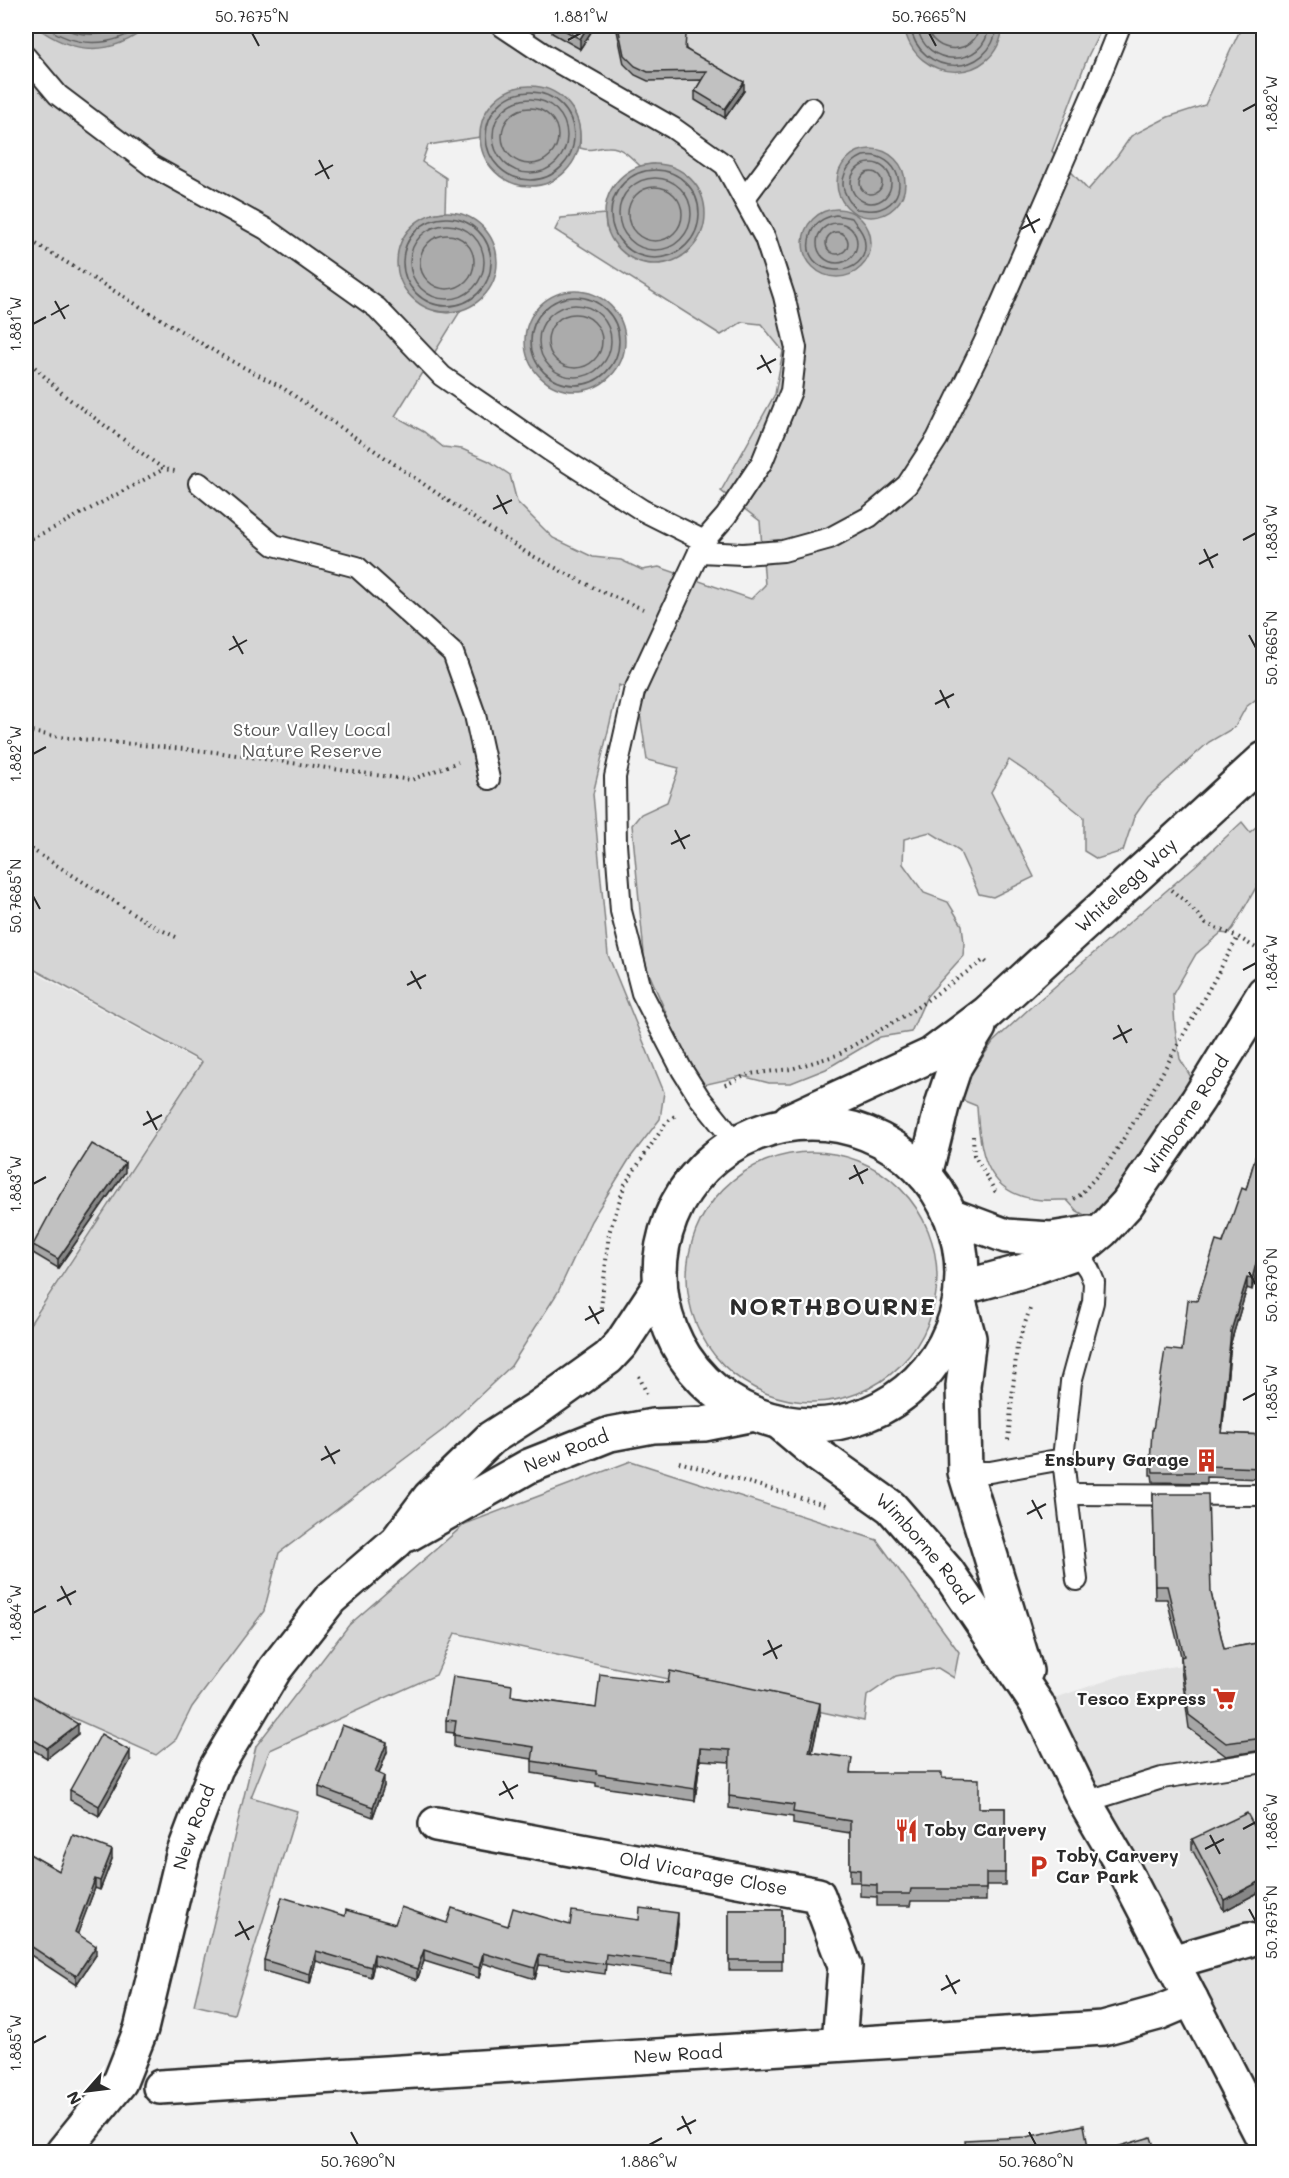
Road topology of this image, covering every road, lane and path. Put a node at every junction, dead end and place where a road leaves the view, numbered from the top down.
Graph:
1 (502, 26) edge
2 (1120, 26) edge
3 (26, 57) edge
4 (812, 108) dead end
5 (744, 199) junction
6 (26, 238) edge
7 (26, 359) edge
8 (199, 483) dead end
9 (26, 541) edge
10 (702, 546) junction
11 (644, 609) dead end
12 (26, 732) edge
13 (483, 751) junction
14 (1263, 759) edge
15 (489, 779) dead end
16 (26, 846) edge
17 (1166, 886) dead end
18 (176, 937) dead end
19 (1238, 938) junction
20 (1263, 953) edge
21 (990, 966) dead end
22 (1263, 993) edge
23 (987, 1013) junction
24 (699, 1097) junction
25 (775, 1127) junction
26 (972, 1128) dead end
27 (736, 1143) junction
28 (925, 1175) junction
29 (1002, 1196) dead end
30 (1071, 1200) dead end
31 (950, 1215) junction
32 (1102, 1231) junction
33 (1077, 1252) junction
34 (1042, 1264) junction
35 (660, 1285) junction
36 (960, 1294) junction
37 (621, 1344) junction
38 (766, 1418) junction
39 (653, 1426) junction
40 (1063, 1459) junction
41 (1003, 1470) junction
42 (964, 1472) junction
43 (1067, 1494) junction
44 (1263, 1496) edge
45 (831, 1507) dead end
46 (397, 1541) junction
47 (1077, 1580) dead end
48 (1037, 1704) junction
49 (1263, 1762) edge
50 (1085, 1802) junction
51 (435, 1824) dead end
52 (1248, 1940) dead end
53 (1172, 1962) junction
54 (1191, 1999) junction
55 (839, 2044) junction
56 (160, 2087) dead end
57 (1263, 2140) edge
58 (63, 2152) edge

1 - 5 lane
2 - 10 lane
3 - 10 lane
4 - 5 lane
5 - 10 lane
6 - 11 path
7 - 9 path
8 - 13 lane
10 - 24 lane
12 - 13 path
13 - 15 lane
14 - 23 main road, Whitelegg Way
16 - 18 path
17 - 19 path
19 - 20 path
19 - 30 path
21 - 24 path
22 - 32 main road, Wimborne Road
23 - 25 main road, Whitelegg Way
23 - 28 main road, Whitelegg Way
24 - 27 lane
24 - 37 path
25 - 27 main road
25 - 28 main road
26 - 29 path
27 - 35 main road
28 - 31 main road
31 - 32 main road
31 - 36 main road
32 - 33 main road, Wimborne Road
33 - 34 main road, Wimborne Road
33 - 40 lane
34 - 36 main road, Wimborne Road
34 - 41 path
35 - 37 main road, New Road
35 - 38 main road
36 - 38 main road
36 - 42 main road, Wimborne Road
37 - 39 path
37 - 46 main road, New Road
38 - 39 main road, New Road
38 - 48 main road, Wimborne Road
39 - 45 path
39 - 46 main road, New Road
40 - 41 lane
40 - 43 lane
41 - 42 lane
42 - 48 main road, Wimborne Road
43 - 44 lane
43 - 47 lane
46 - 58 main road, New Road
48 - 50 main road, Wimborne Road
49 - 50 lane
50 - 53 main road, Wimborne Road
51 - 55 main road, Old Vicarage Close
52 - 53 main road
53 - 54 main road, Wimborne Road
54 - 55 main road, New Road
54 - 57 main road, Wimborne Road
55 - 56 main road, New Road

